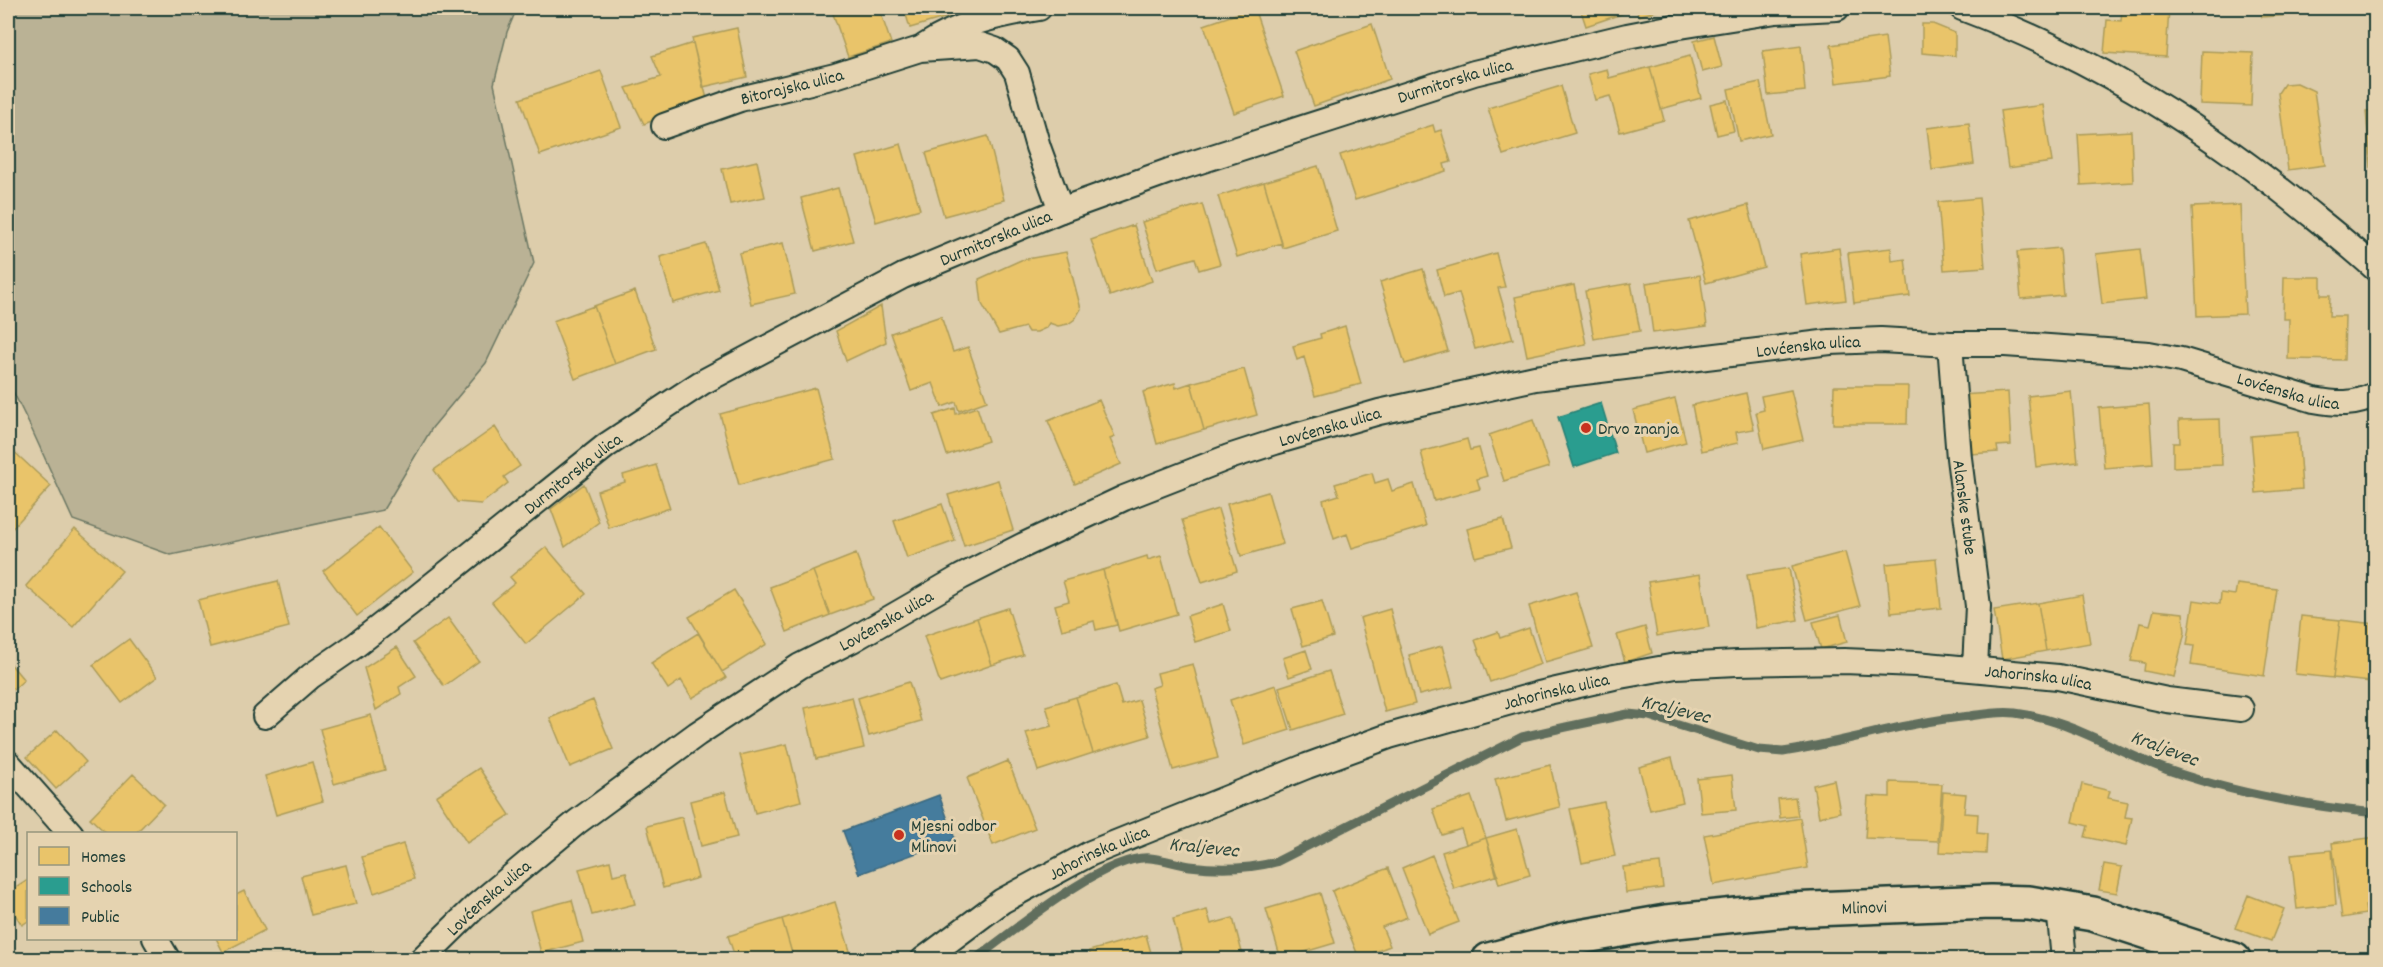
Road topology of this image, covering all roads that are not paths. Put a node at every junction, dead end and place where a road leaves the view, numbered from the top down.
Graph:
1 (1039, 8) edge
2 (1837, 8) edge
3 (1962, 8) edge
4 (920, 49) junction
5 (664, 126) dead end
6 (1061, 210) junction
7 (2376, 269) edge
8 (1950, 344) junction
9 (2376, 394) edge
10 (1975, 668) junction
11 (2241, 709) dead end
12 (265, 716) dead end
13 (8, 764) edge
14 (69, 832) edge
15 (2059, 907) junction
16 (156, 940) edge
17 (168, 960) edge
18 (421, 960) edge
19 (923, 960) edge
20 (1489, 960) edge
21 (2064, 960) edge
22 (2234, 960) edge

1 - 4 street, Bitorajska ulica
2 - 6 street, Durmitorska ulica
3 - 7 street
4 - 5 street, Bitorajska ulica
4 - 6 street, Bitorajska ulica
6 - 12 street, Durmitorska ulica
8 - 9 street, Lovćenska ulica
8 - 10 street, Alanske stube
8 - 18 street, Lovćenska ulica
10 - 11 street, Jahorinska ulica
10 - 19 street, Jahorinska ulica
13 - 14 street
15 - 20 main road, Mlinovi
15 - 21 street
15 - 22 main road, Mlinovi
16 - 17 street

